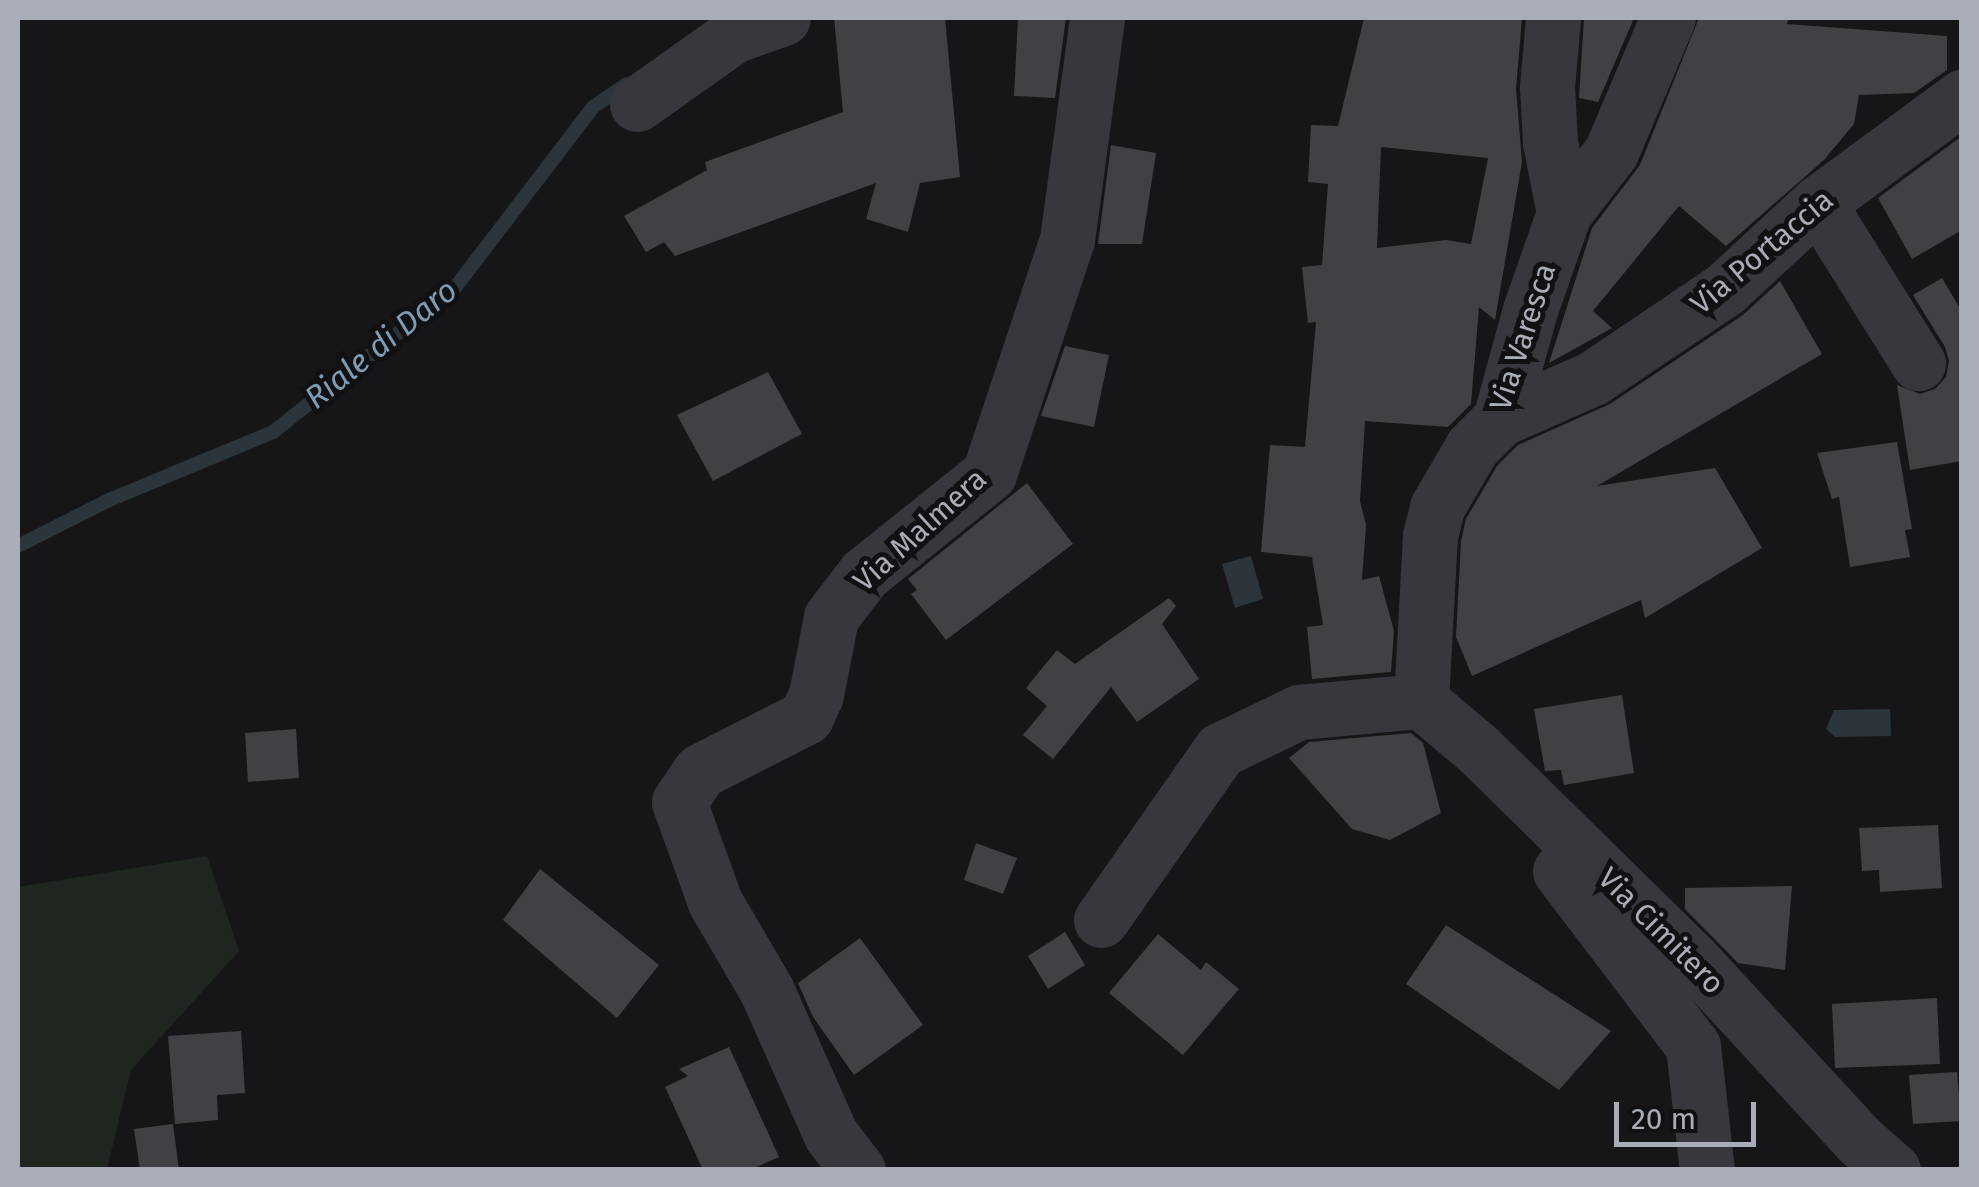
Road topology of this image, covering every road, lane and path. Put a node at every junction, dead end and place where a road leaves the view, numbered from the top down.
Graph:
1 (782, 18) edge
2 (1097, 18) edge
3 (1553, 18) edge
4 (1668, 18) edge
5 (1962, 97) edge
6 (637, 104) dead end
7 (1818, 203) junction
8 (1564, 213) junction
9 (1918, 363) dead end
10 (1500, 419) junction
11 (1421, 701) junction
12 (1479, 750) junction
13 (1101, 920) dead end
14 (858, 1170) edge
15 (1707, 1170) edge
16 (1893, 1170) edge

1 - 6 street
2 - 14 street, Via Malmera
3 - 8 street
4 - 8 street
5 - 7 street, Via Portaccia
7 - 9 street
7 - 10 street, Via Portaccia
8 - 10 street, Via Varesca
10 - 11 street, Via Varesca
11 - 12 street, Via Cimitero
11 - 13 street
12 - 15 street
12 - 16 street, Via Cimitero

